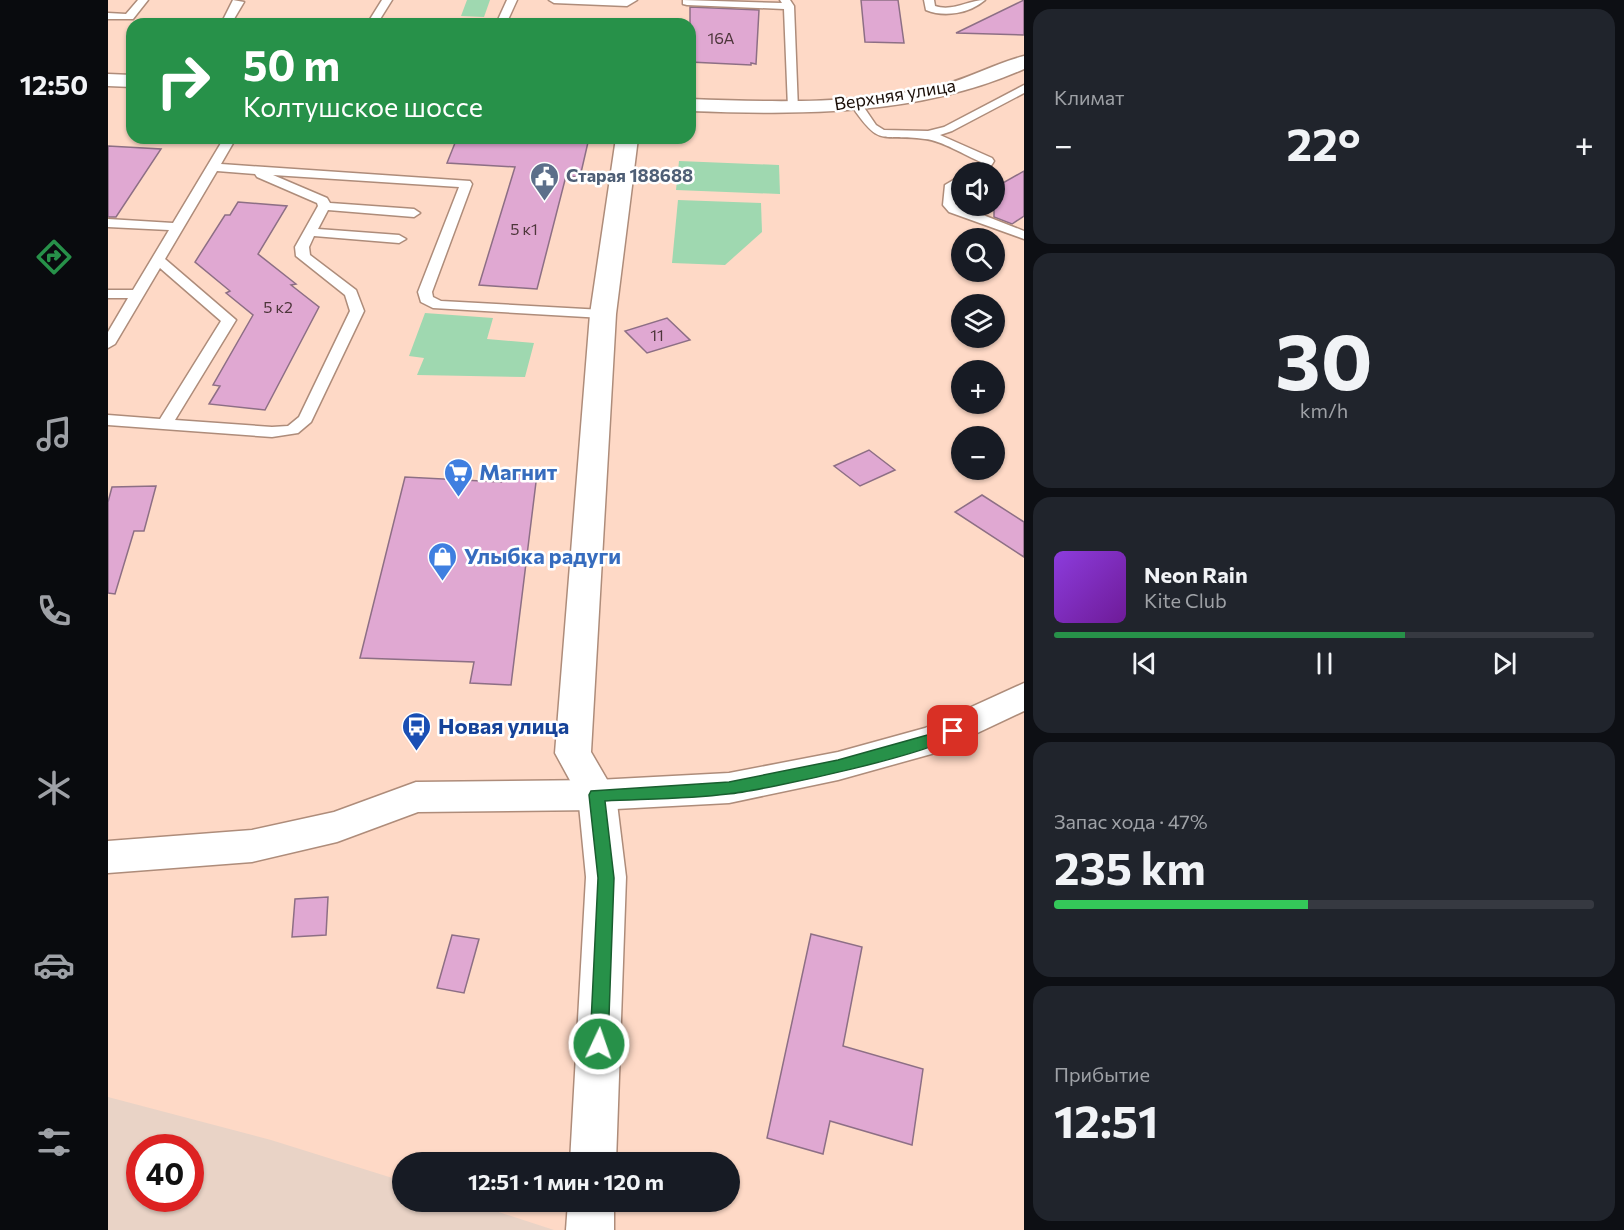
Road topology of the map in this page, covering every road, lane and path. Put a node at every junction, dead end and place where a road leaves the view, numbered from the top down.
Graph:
1 (143, 0) edge
2 (238, 0) edge
3 (387, 0) edge
4 (512, 0) edge
5 (554, 0) edge
6 (632, 0) edge
7 (929, 0) edge
8 (980, 0) edge
9 (687, 2) dead end
10 (787, 3) edge
11 (108, 16) edge
12 (230, 18) edge
13 (376, 18) edge
14 (504, 18) edge
15 (1024, 62) edge
16 (108, 80) edge
17 (126, 81) edge
18 (1024, 88) edge
19 (696, 105) edge
20 (856, 105) junction
21 (794, 108) junction
22 (929, 135) junction
23 (226, 144) edge
24 (626, 144) edge
25 (988, 162) edge
26 (213, 166) junction
27 (248, 169) junction
28 (951, 185) edge
29 (324, 206) junction
30 (951, 207) edge
31 (414, 213) dead end
32 (973, 216) edge
33 (108, 223) edge
34 (177, 227) junction
35 (310, 231) junction
36 (1024, 235) edge
37 (399, 238) dead end
38 (158, 260) junction
39 (108, 294) edge
40 (138, 294) junction
41 (603, 314) junction
42 (108, 344) edge
43 (108, 420) edge
44 (165, 424) junction
45 (1024, 696) edge
46 (597, 795) junction
47 (108, 857) edge
48 (593, 1152) edge
49 (591, 1212) edge
50 (590, 1230) edge

1 - 11 lane
2 - 12 lane
3 - 13 lane
4 - 14 lane
5 - 6 lane
7 - 8 lane
9 - 10 lane
10 - 21 lane
15 - 20 street, Верхняя улица
16 - 17 street
18 - 22 lane
19 - 21 street, Верхняя улица
20 - 21 street, Верхняя улица
20 - 22 lane
22 - 25 lane
23 - 26 lane
24 - 41 street
26 - 27 lane
26 - 34 lane
27 - 29 lane
27 - 41 lane
28 - 30 lane
29 - 31 lane
29 - 35 lane
32 - 36 lane
33 - 34 lane
34 - 38 lane
35 - 37 lane
35 - 44 lane
38 - 40 lane
38 - 44 lane
39 - 40 lane
40 - 42 lane
41 - 46 street
43 - 44 lane
45 - 46 street
46 - 47 street
46 - 48 street
49 - 50 street

